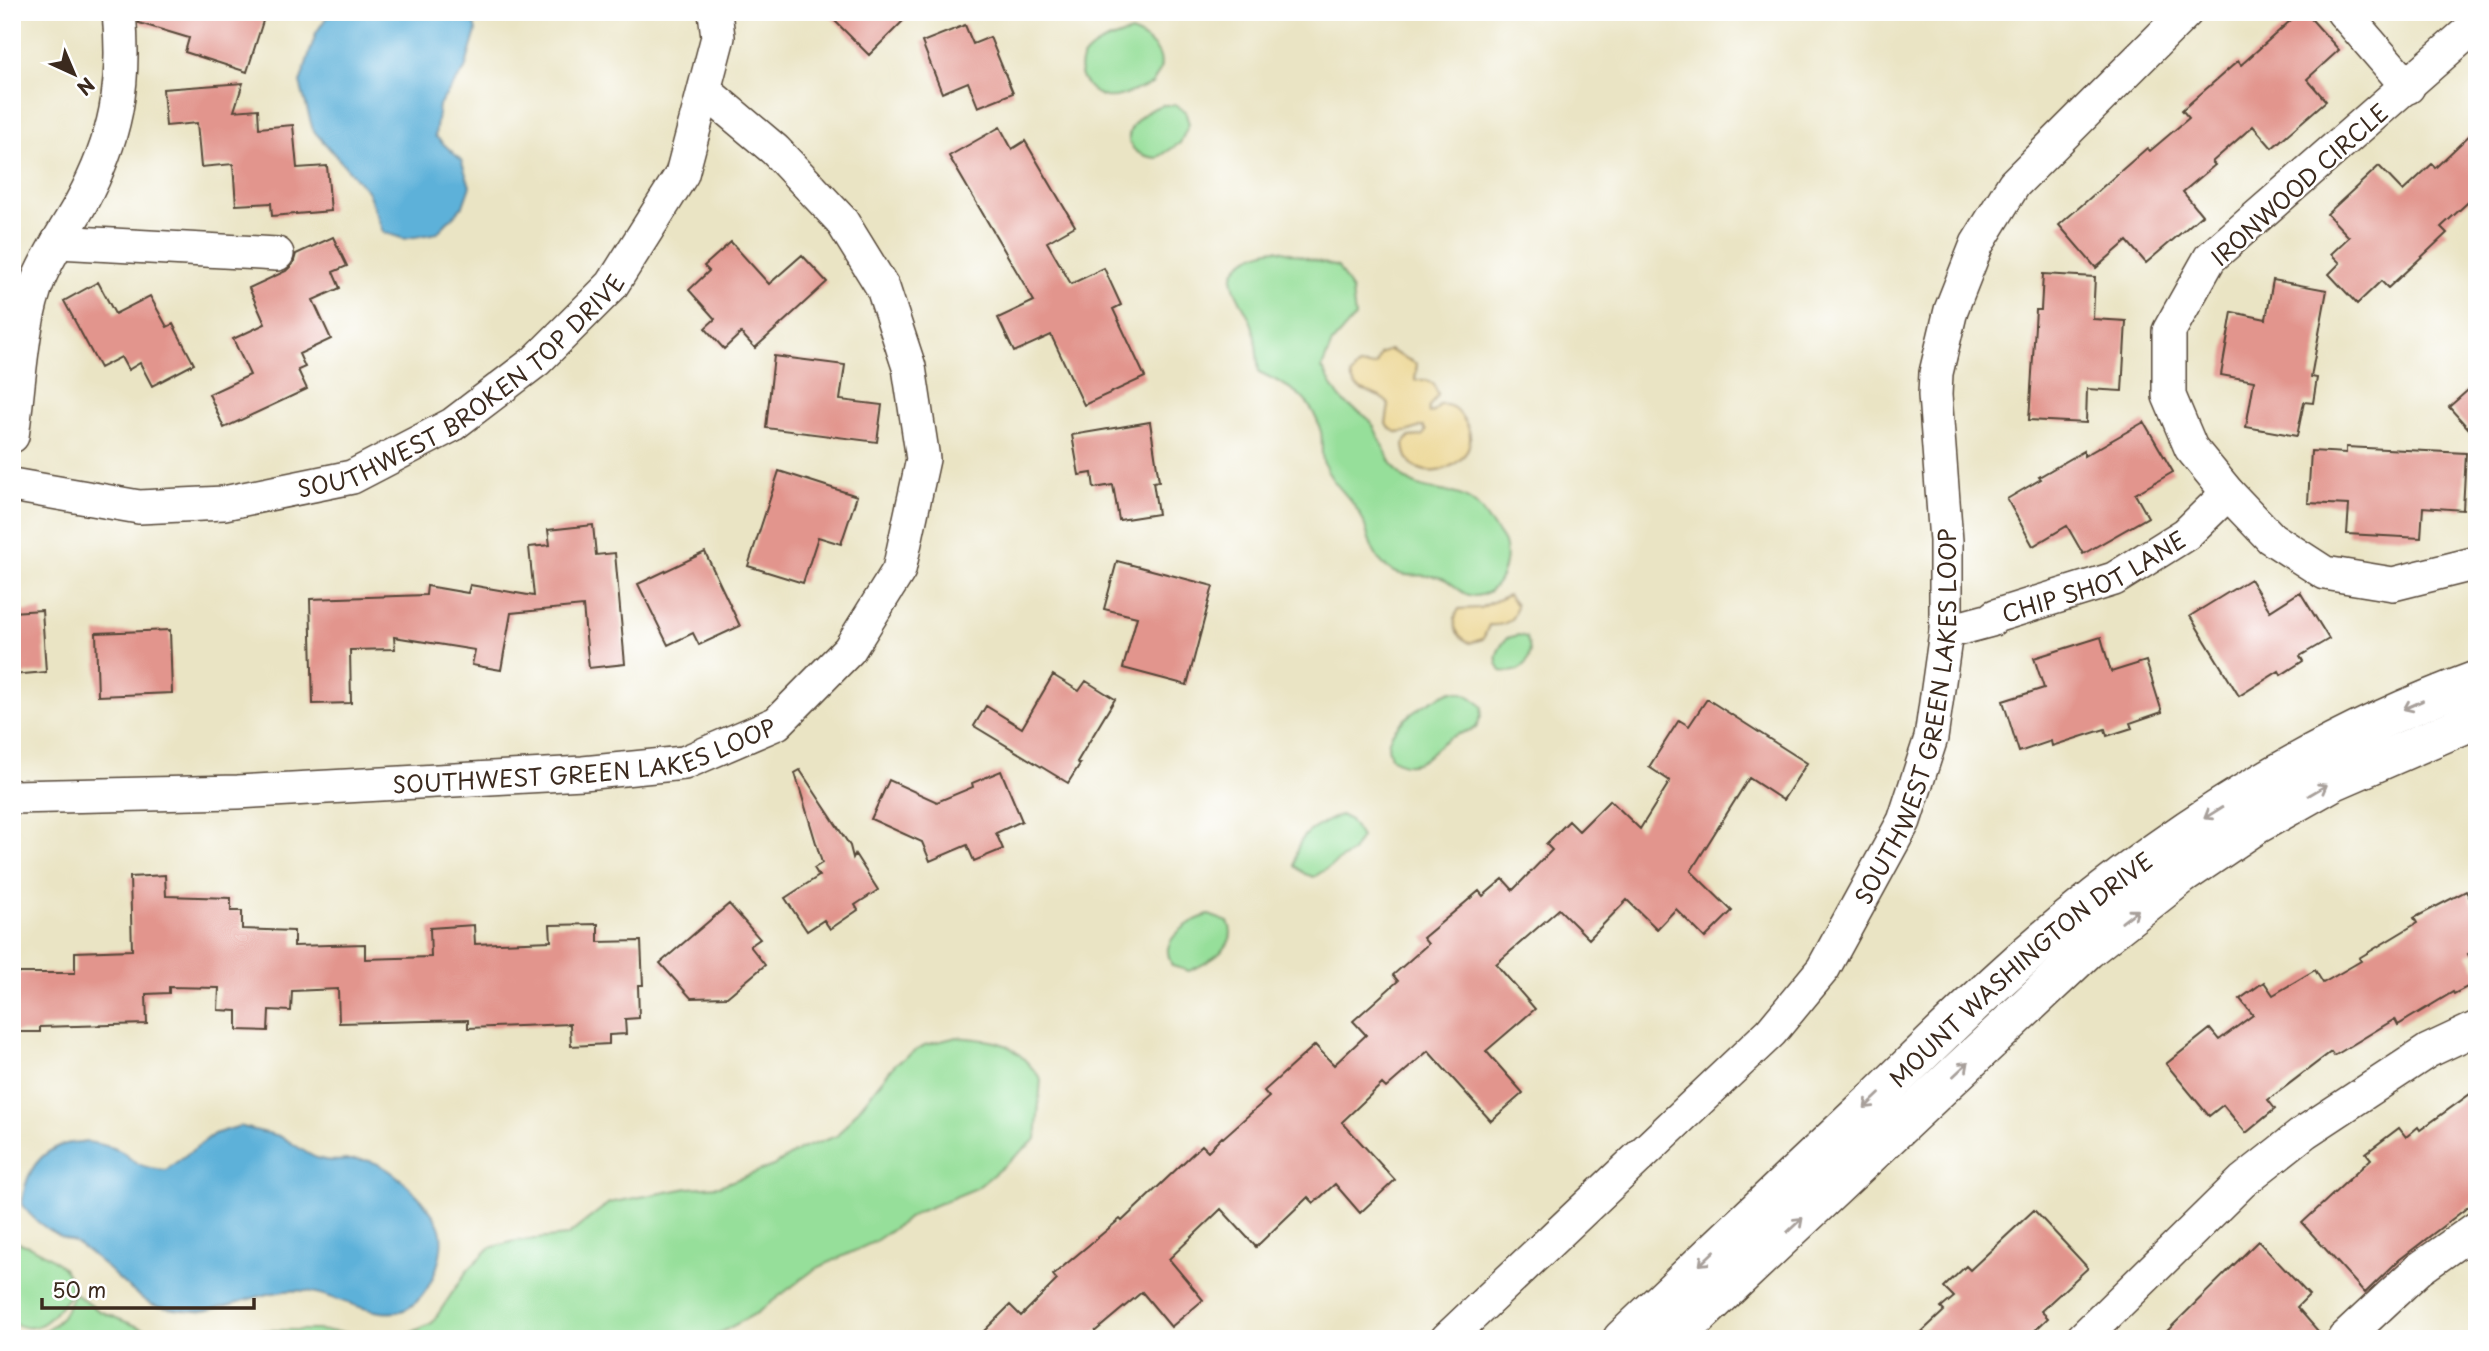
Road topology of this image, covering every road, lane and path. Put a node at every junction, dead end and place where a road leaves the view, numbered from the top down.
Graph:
1 (119, 12) edge
2 (715, 12) edge
3 (2186, 12) edge
4 (2343, 12) edge
5 (2477, 24) edge
6 (2408, 87) junction
7 (705, 91) junction
8 (58, 242) junction
9 (277, 254) dead end
10 (12, 436) edge
11 (12, 485) edge
12 (2228, 493) junction
13 (2477, 563) edge
14 (1946, 632) junction
15 (2477, 680) edge
16 (2477, 719) edge
17 (12, 797) edge
18 (2477, 1028) edge
19 (2477, 1228) edge
20 (1682, 1325) edge
21 (1447, 1339) edge
22 (1622, 1339) edge
23 (2082, 1339) edge
24 (2344, 1339) edge

1 - 8 street
2 - 7 street, SOUTHWEST BROKEN TOP DRIVE
3 - 14 street, SOUTHWEST GREEN LAKES LOOP
4 - 6 street
5 - 6 street, IRONWOOD CIRCLE
6 - 12 street, IRONWOOD CIRCLE
7 - 11 street, SOUTHWEST BROKEN TOP DRIVE
7 - 17 street, SOUTHWEST GREEN LAKES LOOP
8 - 9 street
8 - 10 street
12 - 13 street, IRONWOOD CIRCLE
12 - 14 street, CHIP SHOT LANE
14 - 21 street, SOUTHWEST GREEN LAKES LOOP
15 -> 20 main road, MOUNT WASHINGTON DRIVE
20 -> 16 main road, MOUNT WASHINGTON DRIVE
18 - 23 street
19 - 24 street
20 - 22 main road, MOUNT WASHINGTON DRIVE

